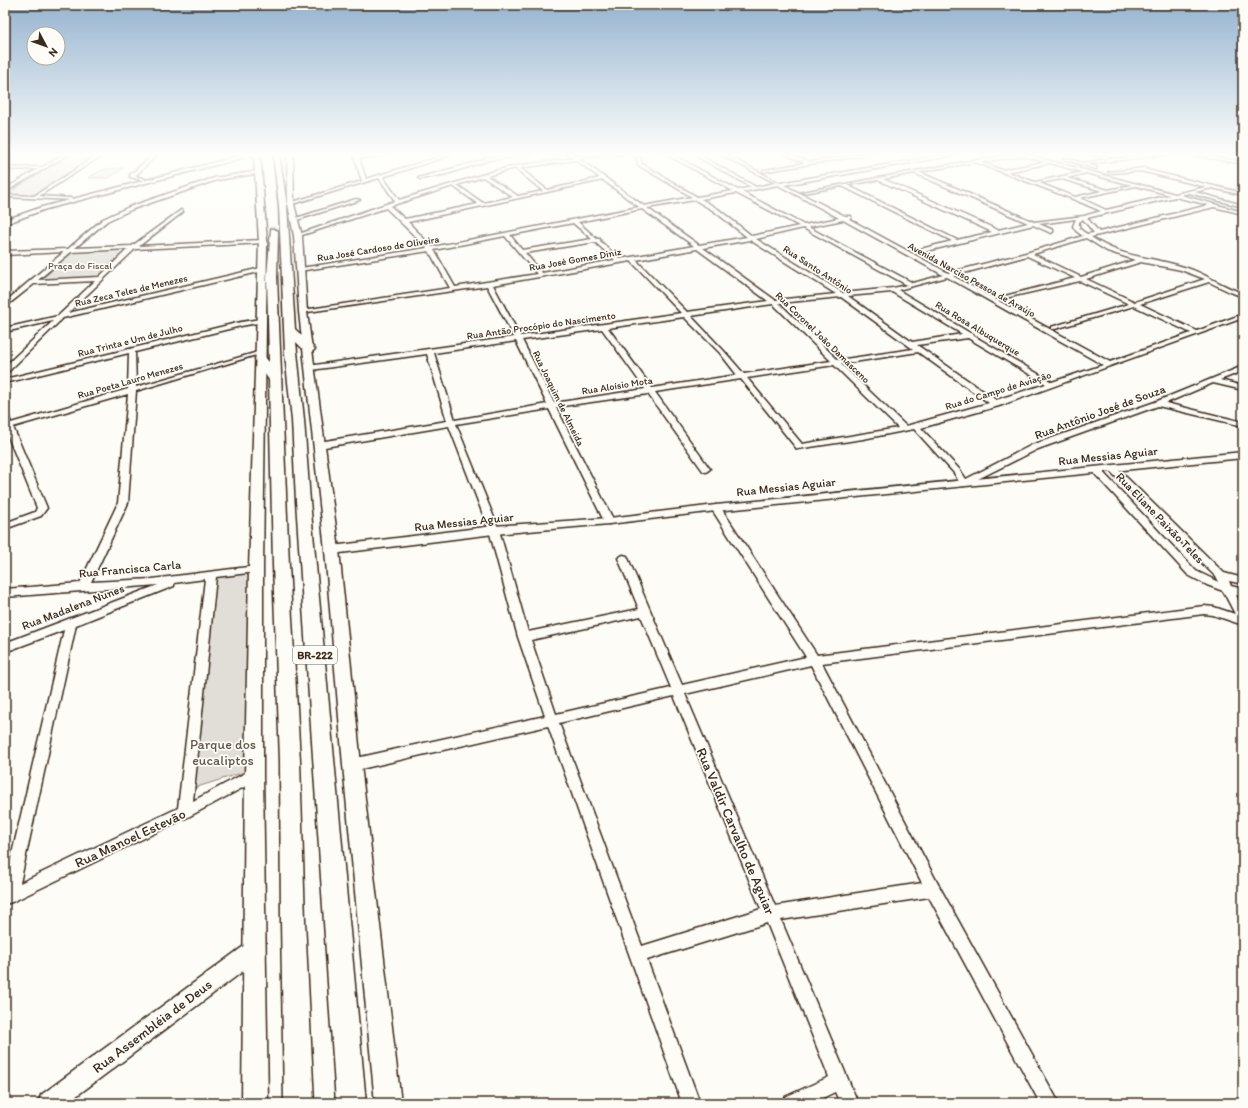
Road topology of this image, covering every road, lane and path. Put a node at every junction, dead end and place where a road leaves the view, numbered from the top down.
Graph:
1 (54, 205) edge
2 (57, 205) edge
3 (141, 205) edge
4 (264, 205) edge
5 (285, 205) edge
6 (286, 205) edge
7 (311, 205) edge
8 (311, 205) edge
9 (363, 205) edge
10 (391, 205) edge
11 (478, 205) edge
12 (641, 205) edge
13 (657, 205) edge
14 (707, 205) edge
15 (764, 205) edge
16 (822, 205) edge
17 (825, 205) edge
18 (882, 205) edge
19 (936, 205) edge
20 (990, 205) edge
21 (1090, 205) edge
22 (1133, 205) edge
23 (1207, 205) edge
24 (388, 206) junction
25 (1212, 206) junction
26 (644, 207) junction
27 (181, 211) dead end
28 (1104, 211) junction
29 (286, 212) junction
30 (368, 212) junction
31 (1243, 214) edge
32 (1084, 217) junction
33 (846, 218) junction
34 (5, 221) edge
35 (404, 221) junction
36 (574, 221) junction
37 (1034, 224) junction
38 (805, 227) junction
39 (1051, 231) dead end
40 (997, 232) junction
41 (506, 234) junction
42 (1098, 234) junction
43 (298, 236) junction
44 (1088, 236) junction
45 (751, 238) junction
46 (598, 240) junction
47 (263, 242) junction
48 (957, 242) junction
49 (134, 247) junction
50 (698, 247) junction
51 (430, 249) junction
52 (70, 250) junction
53 (520, 252) junction
54 (915, 252) junction
55 (5, 253) edge
56 (1028, 254) junction
57 (632, 259) junction
58 (1141, 260) junction
59 (619, 261) junction
60 (261, 270) junction
61 (301, 270) junction
62 (540, 274) junction
63 (951, 275) junction
64 (1080, 279) junction
65 (99, 280) junction
66 (1209, 280) junction
67 (32, 282) junction
68 (489, 284) junction
69 (912, 285) junction
70 (454, 290) junction
71 (893, 290) junction
72 (1243, 295) edge
73 (843, 296) junction
74 (5, 298) edge
75 (13, 298) junction
76 (999, 299) junction
77 (774, 302) junction
78 (1134, 304) junction
79 (5, 305) edge
80 (303, 312) junction
81 (686, 315) junction
82 (62, 316) junction
83 (1243, 316) edge
84 (261, 321) junction
85 (604, 327) junction
86 (1053, 328) junction
87 (5, 330) edge
88 (290, 330) junction
89 (1196, 333) junction
90 (971, 335) junction
91 (518, 338) junction
92 (911, 344) junction
93 (309, 349) junction
94 (132, 350) junction
95 (430, 350) junction
96 (919, 350) junction
97 (261, 356) junction
98 (835, 362) junction
99 (1117, 362) junction
100 (1109, 365) junction
101 (311, 368) junction
102 (1243, 368) edge
103 (5, 370) edge
104 (742, 377) junction
105 (275, 380) junction
106 (5, 381) edge
107 (1213, 381) junction
108 (1052, 385) junction
109 (1243, 388) edge
110 (132, 389) junction
111 (648, 390) junction
112 (996, 404) junction
113 (1158, 404) junction
114 (551, 406) junction
115 (5, 417) edge
116 (452, 424) junction
117 (1243, 424) edge
118 (7, 426) edge
119 (915, 426) junction
120 (904, 429) junction
121 (319, 445) junction
122 (1243, 455) edge
123 (706, 469) dead end
124 (1113, 469) junction
125 (1097, 471) junction
126 (1126, 481) junction
127 (965, 482) junction
128 (1107, 482) junction
129 (716, 508) junction
130 (1155, 510) junction
131 (1135, 511) junction
132 (609, 521) junction
133 (5, 526) edge
134 (494, 530) junction
135 (332, 550) junction
136 (623, 558) dead end
137 (256, 569) junction
138 (1243, 573) edge
139 (211, 575) junction
140 (1221, 576) junction
141 (191, 577) joint
142 (1243, 581) edge
143 (84, 586) junction
144 (151, 587) junction
145 (1228, 590) junction
146 (5, 593) edge
147 (1243, 593) edge
148 (645, 611) junction
149 (1243, 621) edge
150 (71, 622) junction
151 (524, 637) junction
152 (5, 648) edge
153 (814, 660) junction
154 (678, 690) junction
155 (552, 720) junction
156 (352, 765) junction
157 (254, 775) junction
158 (186, 812) junction
159 (933, 889) junction
160 (8, 896) edge
161 (771, 914) junction
162 (255, 950) junction
163 (637, 955) junction
164 (840, 1080) junction
165 (49, 1103) edge
166 (255, 1103) edge
167 (299, 1103) edge
168 (351, 1103) edge
169 (388, 1103) edge
170 (691, 1103) edge
171 (791, 1103) edge
172 (849, 1103) edge
173 (1050, 1103) edge

1 - 34 main road
2 - 34 main road
3 - 52 street
4 - 47 main road
5 - 29 highway, BR-222
6 - 29 main road
7 - 29 street
8 - 29 street
9 - 30 street
10 - 24 street
11 - 35 street
12 - 26 street, Rua Coronel João Damasceno
13 - 26 street, Rua José Cardoso de Oliveira
14 - 45 street, Rua Santo Antônio
15 - 38 street
16 - 33 street, Avenida Narciso Pessoa de Araújo
17 - 33 street, Avenida Narciso Pessoa de Araújo
18 - 48 street
19 - 40 street
20 - 37 street
21 - 28 street
22 - 28 street
23 - 25 street
24 - 30 street
24 - 35 street
25 - 31 street
25 - 42 street, Rua Antão Procópio do Nascimento
26 - 36 street, Rua José Cardoso de Oliveira
26 - 50 street, Rua Coronel João Damasceno
27 - 49 street
28 - 32 street
29 - 43 main road
29 - 88 highway, BR-222
29 - 105 highway, BR-222
30 - 43 street
32 - 37 street
32 - 42 street
32 - 44 street
33 - 38 street, Rua José Gomes Diniz
33 - 54 street, Avenida Narciso Pessoa de Araújo
33 - 63 street, Avenida Narciso Pessoa de Araújo
35 - 51 street
36 - 41 street, Rua José Cardoso de Oliveira
36 - 46 street
37 - 39 street
37 - 40 street
38 - 45 street, Rua José Gomes Diniz
38 - 69 street
40 - 48 street
41 - 51 street, Rua José Cardoso de Oliveira
41 - 53 street
42 - 44 street, Rua Antão Procópio do Nascimento
43 - 61 main road
44 - 56 street, Rua Antão Procópio do Nascimento
44 - 58 street
45 - 50 street, Rua José Gomes Diniz
45 - 73 street, Rua Santo Antônio
46 - 53 street
46 - 59 street
47 - 49 street
47 - 60 main road
48 - 54 street
49 - 52 street
49 - 65 street
50 - 57 street, Rua José Gomes Diniz
50 - 77 street, Rua Coronel João Damasceno
51 - 61 street, Rua José Cardoso de Oliveira
51 - 70 street
52 - 55 street
52 - 67 street
53 - 62 street
54 - 63 street, Avenida Narciso Pessoa de Araújo
56 - 63 street, Rua Antão Procópio do Nascimento
56 - 64 street
57 - 59 street, Rua José Gomes Diniz
57 - 81 street
58 - 64 street
58 - 66 street
59 - 62 street, Rua José Gomes Diniz
60 - 82 street, Rua Zeca Teles de Menezes
60 - 84 main road
61 - 80 main road
62 - 68 street, Rua José Gomes Diniz
63 - 69 street, Rua Antão Procópio do Nascimento
63 - 76 street, Avenida Narciso Pessoa de Araújo
63 - 100 street, Avenida Narciso Pessoa de Araújo
64 - 76 street
64 - 78 street
65 - 67 street
65 - 82 street
66 - 72 street
66 - 78 street
67 - 75 street
68 - 70 street, Rua José Gomes Diniz
68 - 91 street, Rua Joaquim de Almeida
69 - 71 street, Rua Antão Procópio do Nascimento
70 - 80 street, Rua José Gomes Diniz
71 - 73 street, Rua Antão Procópio do Nascimento
71 - 90 street, Rua Rosa Albuquerque
73 - 77 street, Rua Antão Procópio do Nascimento
73 - 92 street, Rua Santo Antônio
74 - 75 street
75 - 79 street
76 - 86 street, Avenida Narciso Pessoa de Araújo
77 - 81 street, Rua Antão Procópio do Nascimento
77 - 98 street, Rua Coronel João Damasceno
78 - 86 street
78 - 89 street
80 - 93 main road
81 - 85 street, Rua Antão Procópio do Nascimento
81 - 104 street
82 - 87 street, Rua Zeca Teles de Menezes
82 - 103 street
83 - 89 street
84 - 94 street, Rua Trinta e Um de Julho
84 - 97 main road
85 - 91 street, Rua Antão Procópio do Nascimento
85 - 111 street
86 - 99 street, Avenida Narciso Pessoa de Araújo
88 - 93 highway
88 - 168 highway, BR-222
89 - 99 street, Rua do Campo de Aviação
90 - 92 street
90 - 108 street, Rua Rosa Albuquerque
91 - 95 street, Rua Antão Procópio do Nascimento
91 - 114 street, Rua Joaquim de Almeida
92 - 96 street, Rua Santo Antônio
93 - 101 main road
94 - 106 street, Rua Trinta e Um de Julho
94 - 110 street
95 - 101 street, Rua Antão Procópio do Nascimento
95 - 116 street
96 - 98 street, Rua Aloísio Mota
96 - 112 street, Rua Santo Antônio
97 - 105 highway
97 - 110 street, Rua Poeta Lauro Menezes
97 - 137 main road
98 - 104 street, Rua Aloísio Mota
98 - 120 street, Rua Coronel João Damasceno
99 - 100 street, Rua do Campo de Aviação
100 - 108 street, Rua do Campo de Aviação
101 - 121 main road
102 - 107 street, Rua Antônio José de Souza
104 - 111 street, Rua Aloísio Mota
104 - 120 street, Rua do Campo de Aviação
105 - 167 highway, BR-222
107 - 109 street
107 - 113 street, Rua Antônio José de Souza
108 - 112 street, Rua do Campo de Aviação
110 - 118 street, Rua Poeta Lauro Menezes
110 - 143 street
111 - 114 street, Rua Aloísio Mota
111 - 123 street
112 - 119 street, Rua do Campo de Aviação
113 - 117 street
113 - 127 street, Rua Antônio José de Souza
114 - 116 street, Rua Aloísio Mota
114 - 132 street, Rua Joaquim de Almeida
115 - 118 street
116 - 121 street, Rua Aloísio Mota
116 - 134 street
118 - 133 street
119 - 120 street, Rua do Campo de Aviação
119 - 127 street
121 - 135 main road
122 - 124 street, Rua Messias Aguiar
124 - 125 street, Rua Messias Aguiar
124 - 126 street, Rua Eliane Paixão Teles
125 - 127 street, Rua Messias Aguiar
125 - 128 street, Rua Eliane Paixão Teles
126 - 128 street
126 - 130 street, Rua Eliane Paixão Teles
127 - 129 street, Rua Messias Aguiar
128 - 131 street, Rua Eliane Paixão Teles
129 - 132 street, Rua Messias Aguiar
129 - 153 street
130 - 131 street
130 - 140 street, Rua Eliane Paixão Teles
131 - 145 street, Rua Eliane Paixão Teles
132 - 134 street, Rua Messias Aguiar
134 - 135 street, Rua Messias Aguiar
134 - 151 street
135 - 156 main road
136 - 148 street, Rua Valdir Carvalho de Aguiar
137 - 139 street, Rua Francisca Carla
137 - 157 main road
138 - 140 street
139 - 141 street, Rua Francisca Carla
139 - 158 street
140 - 142 street
140 - 145 street, Rua Eliane Paixão Teles
141 - 144 street, Rua Madalena Nunes
143 - 144 street, Rua Francisca Carla
143 - 146 street, Rua Francisca Carla
144 - 150 street, Rua Madalena Nunes
145 - 147 street
145 - 149 street, Rua Eliane Paixão Teles
148 - 151 street
148 - 154 street, Rua Valdir Carvalho de Aguiar
149 - 153 street
150 - 152 street, Rua Madalena Nunes
150 - 160 street
151 - 155 street
153 - 154 street
153 - 159 street
154 - 155 street
154 - 161 street, Rua Valdir Carvalho de Aguiar
155 - 156 street
155 - 163 street
156 - 169 main road
157 - 158 street, Rua Manoel Estevão
157 - 162 main road
158 - 160 street, Rua Manoel Estevão
159 - 161 street
159 - 173 street
161 - 163 street
161 - 164 street, Rua Valdir Carvalho de Aguiar
162 - 165 street, Rua Assembléia de Deus
162 - 166 main road
163 - 170 street
164 - 171 street
164 - 172 street, Rua Valdir Carvalho de Aguiar

